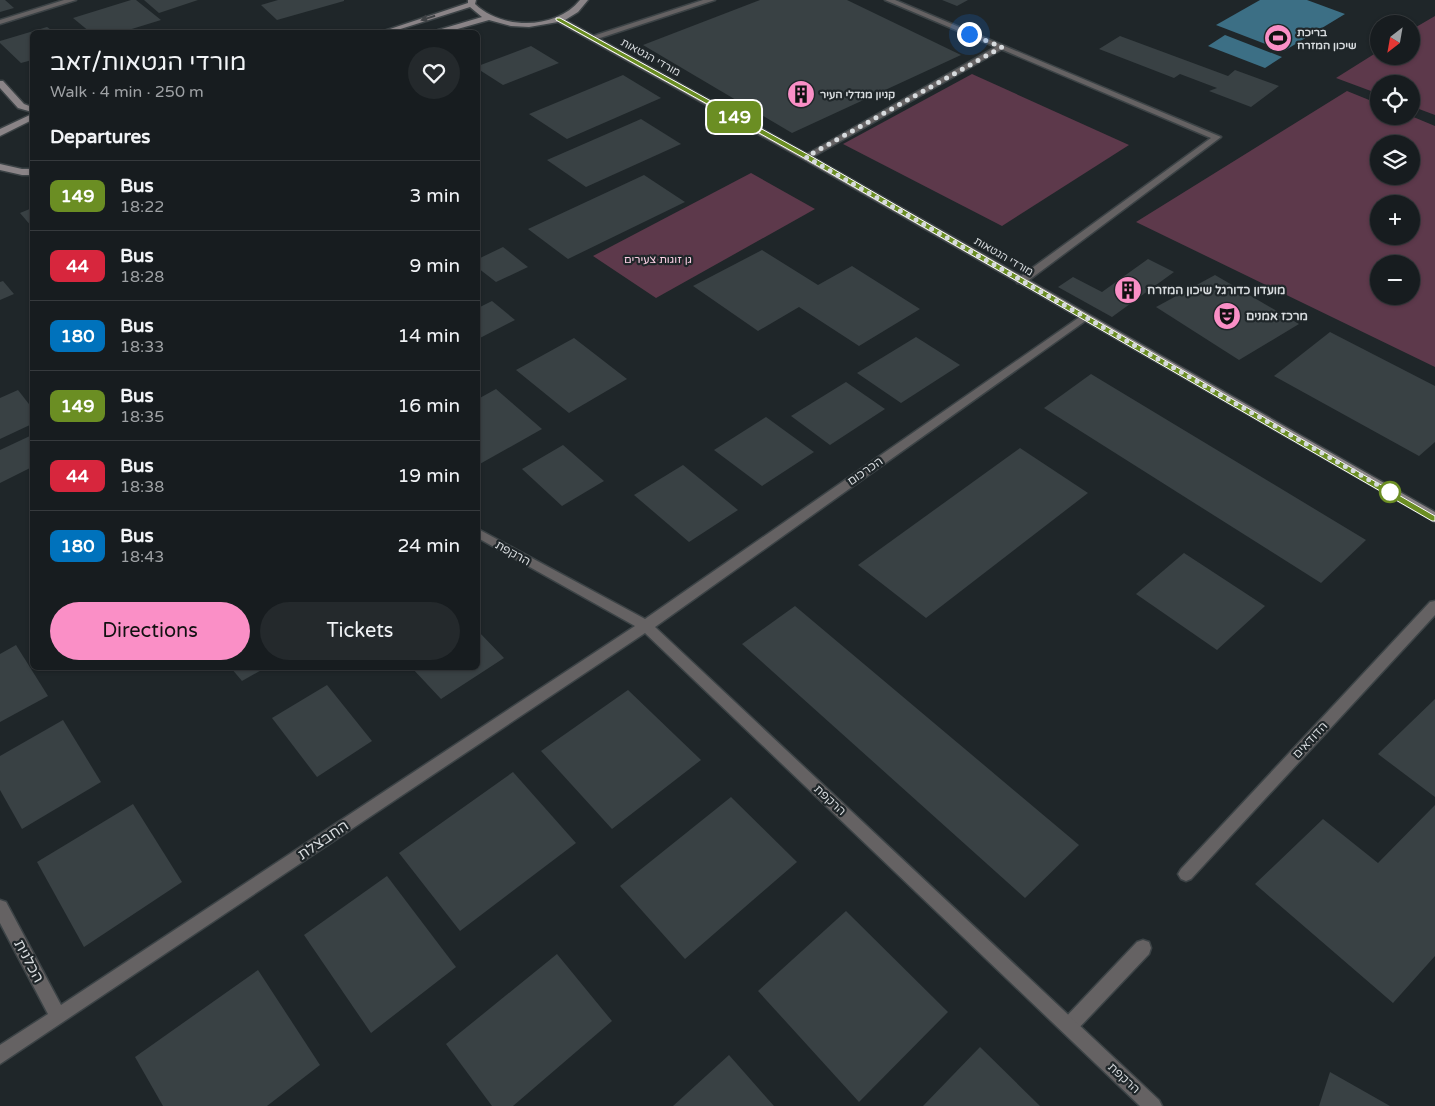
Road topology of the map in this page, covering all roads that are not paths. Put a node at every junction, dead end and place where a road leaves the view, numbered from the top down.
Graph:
1 (72, 0) edge
2 (584, 0) edge
3 (710, 0) edge
4 (889, 0) edge
5 (471, 2) edge
6 (487, 18) junction
7 (558, 19) junction
8 (0, 22) edge
9 (391, 30) edge
10 (448, 30) edge
11 (591, 38) junction
12 (1002, 47) junction
13 (0, 83) edge
14 (21, 106) junction
15 (30, 109) edge
16 (30, 118) edge
17 (17, 123) junction
18 (0, 133) edge
19 (806, 157) junction
20 (2, 169) edge
21 (30, 172) edge
22 (1021, 281) junction
23 (1084, 317) junction
24 (1435, 518) edge
25 (480, 534) edge
26 (1435, 606) edge
27 (646, 626) junction
28 (1186, 874) dead end
29 (0, 907) edge
30 (1143, 948) dead end
31 (58, 1016) junction
32 (1068, 1026) junction
33 (0, 1055) edge
34 (1153, 1106) edge

1 - 8 street
2 - 7 street
3 - 11 street
4 - 12 street
5 - 6 street
5 -> 9 street
6 - 7 street
6 - 10 street
7 - 11 street, מורדי הגטאות
11 - 19 street, מורדי הגטאות
12 - 19 street
12 - 22 street
13 - 14 street
14 - 15 street
14 - 17 street
16 - 17 street
17 - 18 street
19 - 22 street, מורדי הגטאות
20 - 21 street
22 - 23 street, מורדי הגטאות
23 - 24 street, מורדי הגטאות
23 - 27 street, הכרכום
25 - 27 street, הרקפת
26 - 28 street, הדודאים
27 - 31 street, החבצלת
27 - 32 street, הרקפת
29 - 31 street, הכלנית
30 - 32 street
31 - 33 street, החבצלת
32 - 34 street, הרקפת

